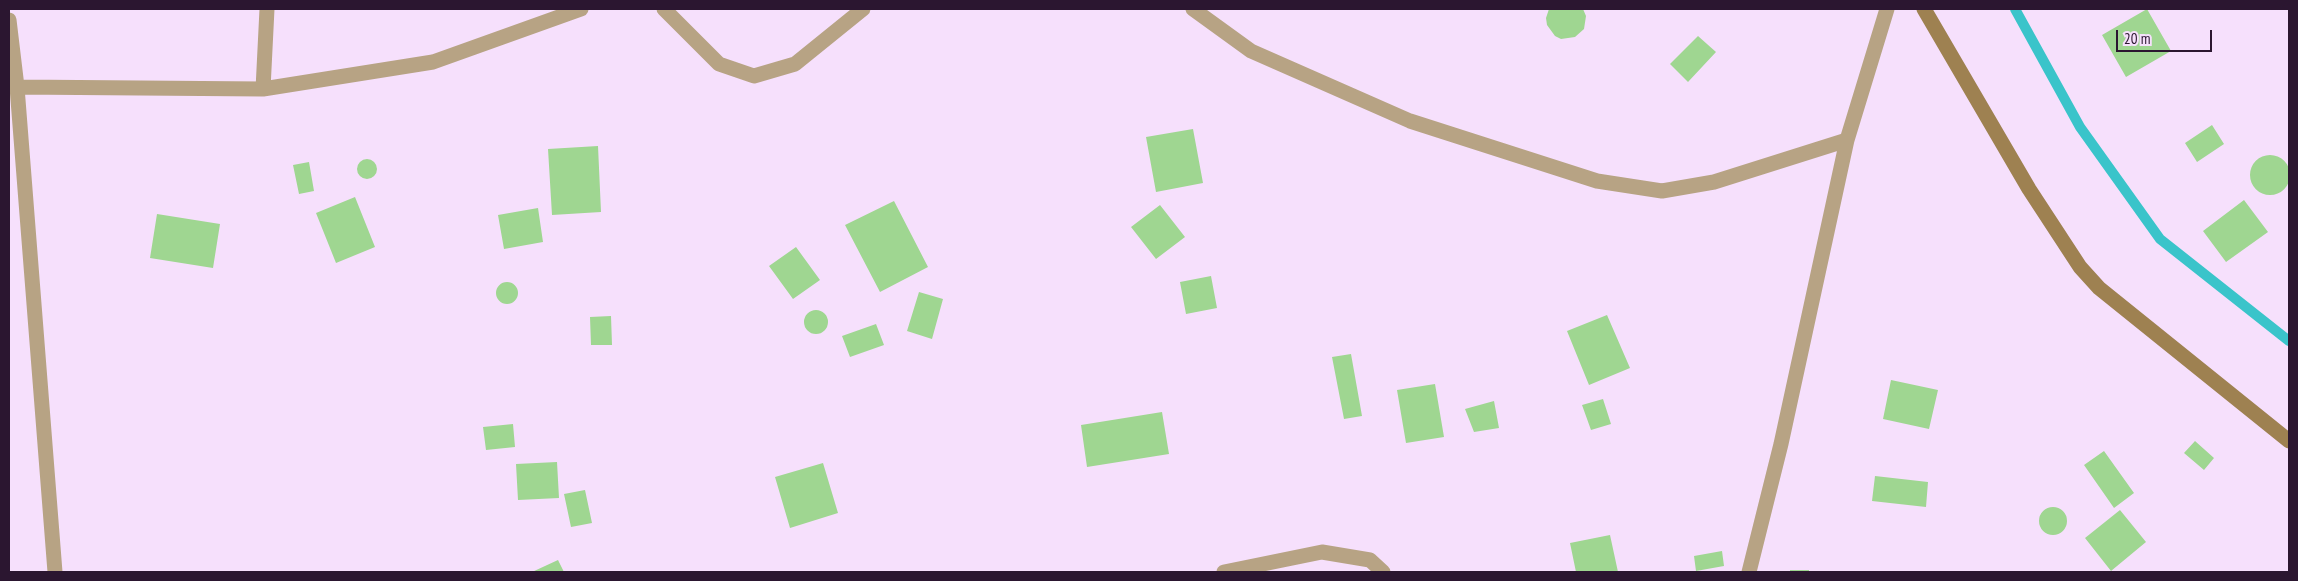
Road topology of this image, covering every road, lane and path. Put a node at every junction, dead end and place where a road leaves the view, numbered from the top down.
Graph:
1 (267, 9) edge
2 (581, 9) edge
3 (664, 9) edge
4 (863, 9) edge
5 (1193, 9) edge
6 (1887, 9) edge
7 (1924, 9) edge
8 (9, 20) edge
9 (17, 87) junction
10 (263, 89) junction
11 (1847, 140) junction
12 (2289, 442) edge
13 (55, 572) edge
14 (1224, 572) edge
15 (1383, 572) edge
16 (1749, 572) edge

1 - 10 street
2 - 10 street
3 - 4 street
5 - 11 street
6 - 11 street
7 - 12 street
8 - 9 street
9 - 10 street
9 - 13 street
11 - 16 street
14 - 15 street

